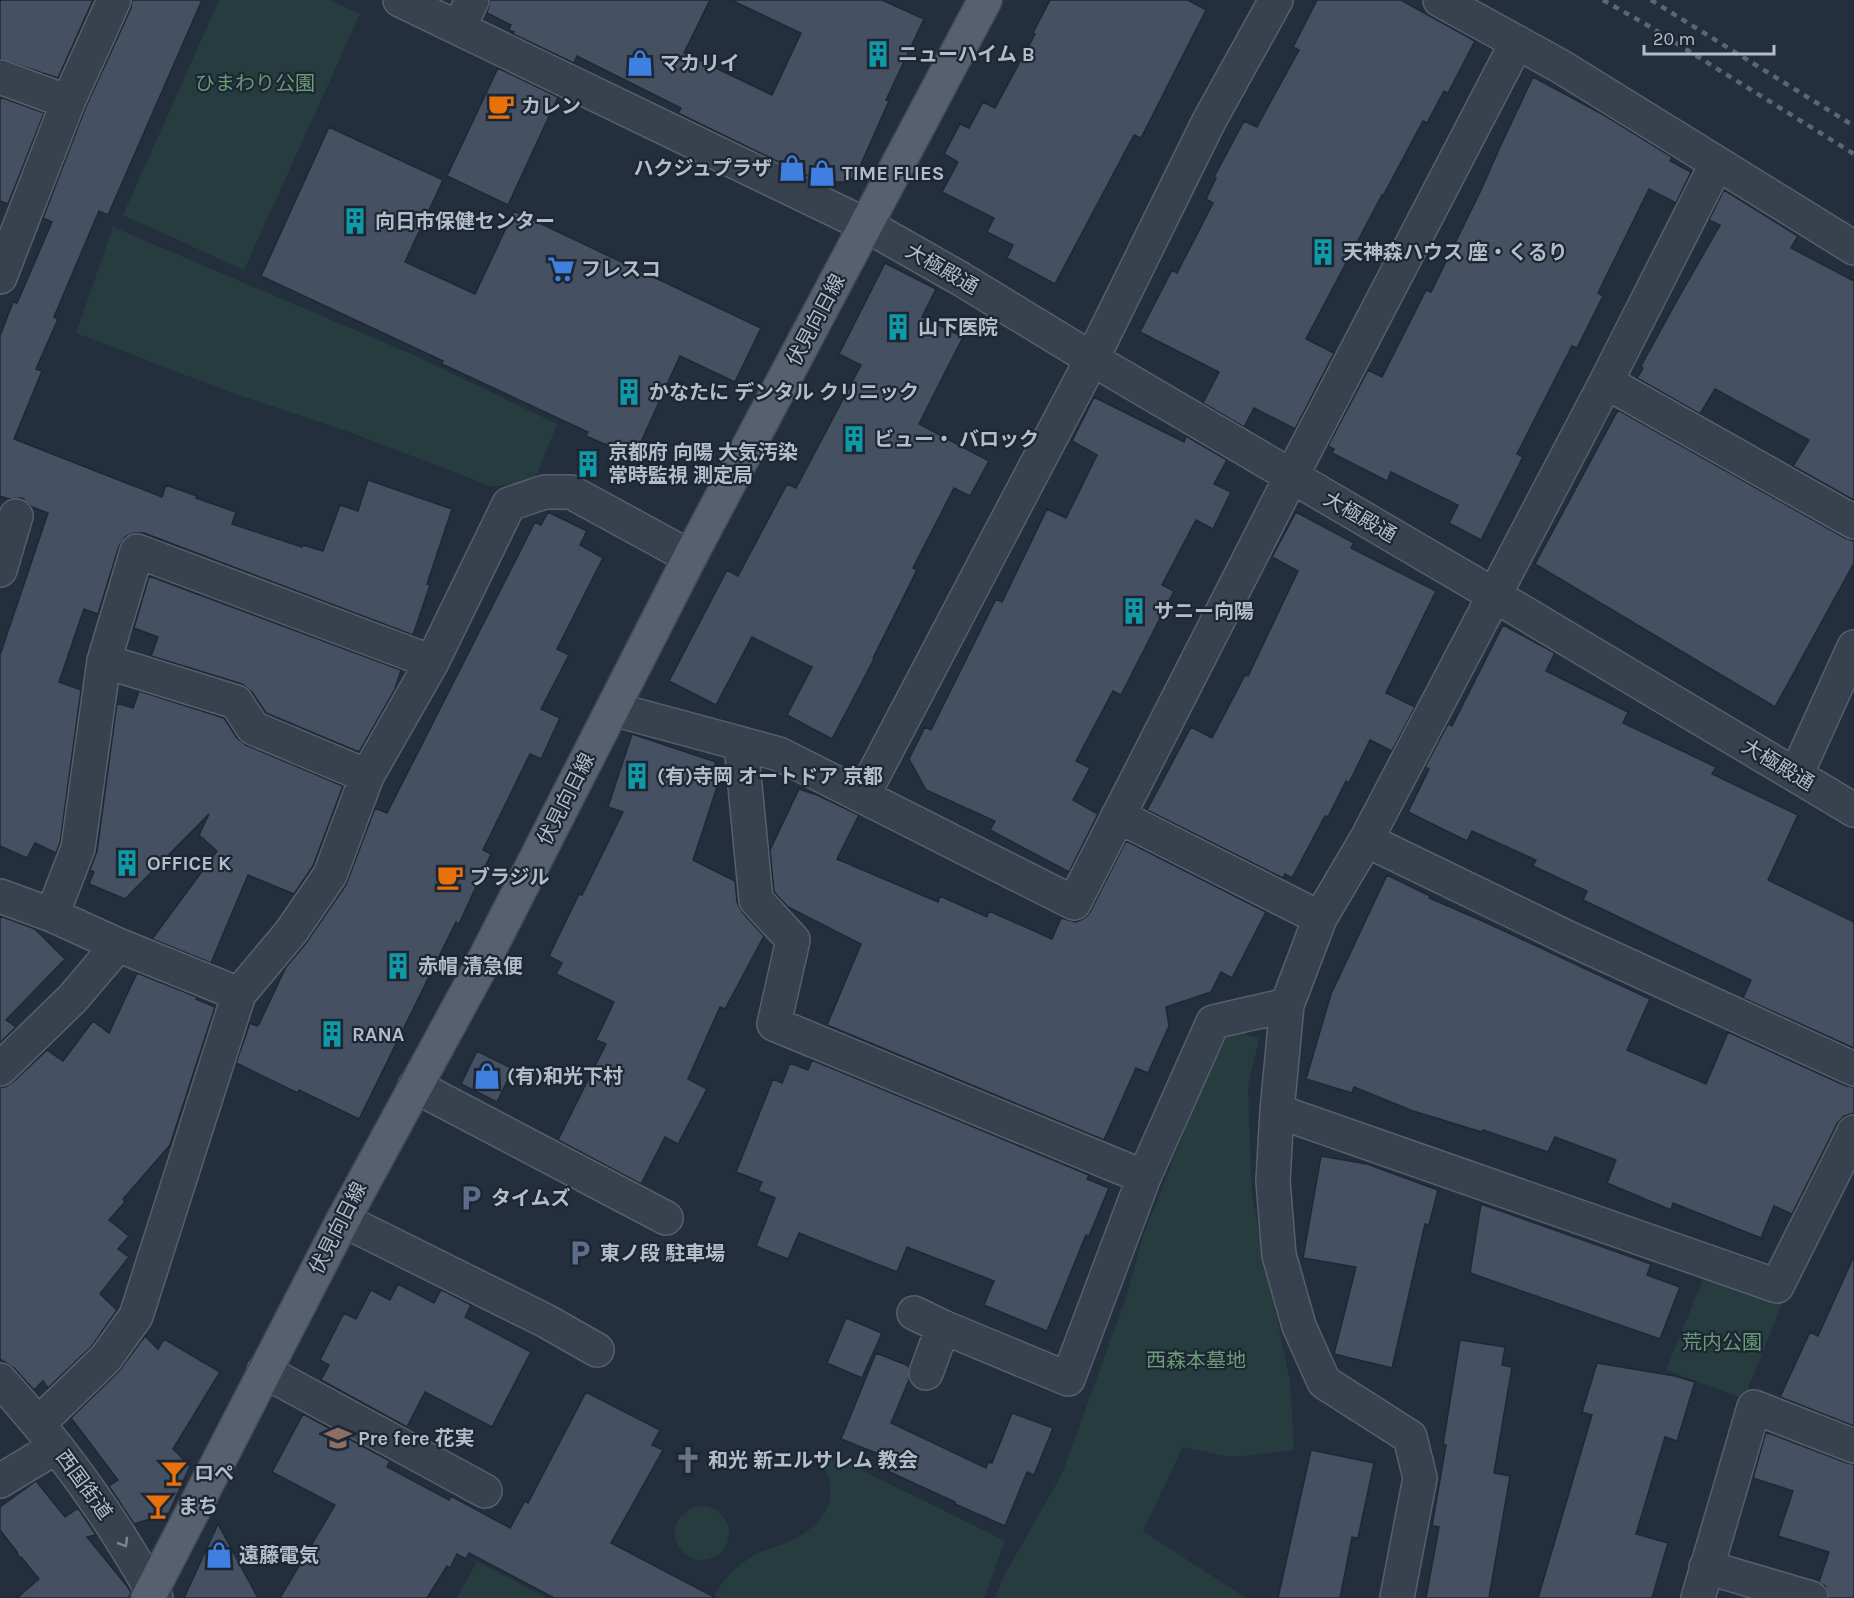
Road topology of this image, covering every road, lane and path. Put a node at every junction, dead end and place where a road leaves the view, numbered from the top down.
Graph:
1 (114, 0) edge
2 (400, 0) edge
3 (985, 0) edge
4 (1276, 0) edge
5 (1440, 0) edge
6 (466, 14) edge
7 (1517, 42) junction
8 (0, 77) edge
9 (68, 102) junction
10 (1718, 163) junction
11 (866, 225) junction
12 (1854, 248) edge
13 (0, 277) edge
14 (1092, 359) junction
15 (1605, 382) junction
16 (1291, 477) junction
17 (16, 516) dead end
18 (1854, 522) edge
19 (690, 557) junction
20 (0, 570) edge
21 (1494, 595) junction
22 (1854, 647) edge
23 (104, 661) junction
24 (432, 662) junction
25 (613, 709) junction
26 (741, 744) junction
27 (1797, 775) junction
28 (367, 776) junction
29 (863, 795) junction
30 (1854, 810) edge
31 (1118, 816) junction
32 (1366, 840) junction
33 (0, 896) edge
34 (52, 915) junction
35 (1320, 918) junction
36 (118, 945) junction
37 (239, 994) junction
38 (1287, 1005) junction
39 (0, 1069) edge
40 (1854, 1069) edge
41 (415, 1086) junction
42 (1277, 1111) junction
43 (1854, 1132) edge
44 (1144, 1177) junction
45 (666, 1218) dead end
46 (343, 1220) junction
47 (597, 1350) dead end
48 (264, 1371) junction
49 (926, 1374) dead end
50 (0, 1380) edge
51 (47, 1435) junction
52 (1854, 1446) edge
53 (0, 1481) edge
54 (485, 1491) dead end
55 (1706, 1567) junction
56 (152, 1595) edge
57 (1397, 1598) edge
58 (1698, 1598) edge
59 (1812, 1598) edge

1 - 9 street
2 - 6 street, 大極殿通
3 - 11 main road, 伏見向日線
4 - 14 street
5 - 7 street
6 - 11 street, 大極殿通
7 - 10 street
7 - 16 street
8 - 9 street
9 - 13 street
10 - 12 street
10 - 15 street
11 - 14 street, 大極殿通
11 - 19 main road, 伏見向日線
14 - 16 street, 大極殿通
14 - 29 street
15 - 18 street
15 - 21 street
16 - 21 street, 大極殿通
16 - 31 street
17 - 20 street
19 - 24 street
19 - 25 main road, 伏見向日線
21 - 27 street, 大極殿通
21 - 32 street
22 - 27 street
23 - 24 street
23 - 28 street
23 - 34 street
24 - 28 street
25 - 26 street
25 - 41 main road, 伏見向日線
26 - 29 street
26 - 44 street
27 - 30 street, 大極殿通
28 - 37 street
29 - 31 street
31 - 35 street
32 - 35 street
32 - 40 street
33 - 34 street
34 - 36 street
35 - 38 street
36 - 37 street
36 - 39 street
37 - 51 street
38 - 42 street
38 - 44 street
41 - 45 street
41 - 46 main road, 伏見向日線
42 - 43 street
42 - 57 street
44 - 49 street
46 - 47 street
46 - 48 main road, 伏見向日線
48 - 54 street
48 - 56 main road, 伏見向日線
50 - 51 street, 西国街道
51 - 53 street
51 -> 56 street, 西国街道
52 - 55 street
55 - 58 street
55 - 59 street

